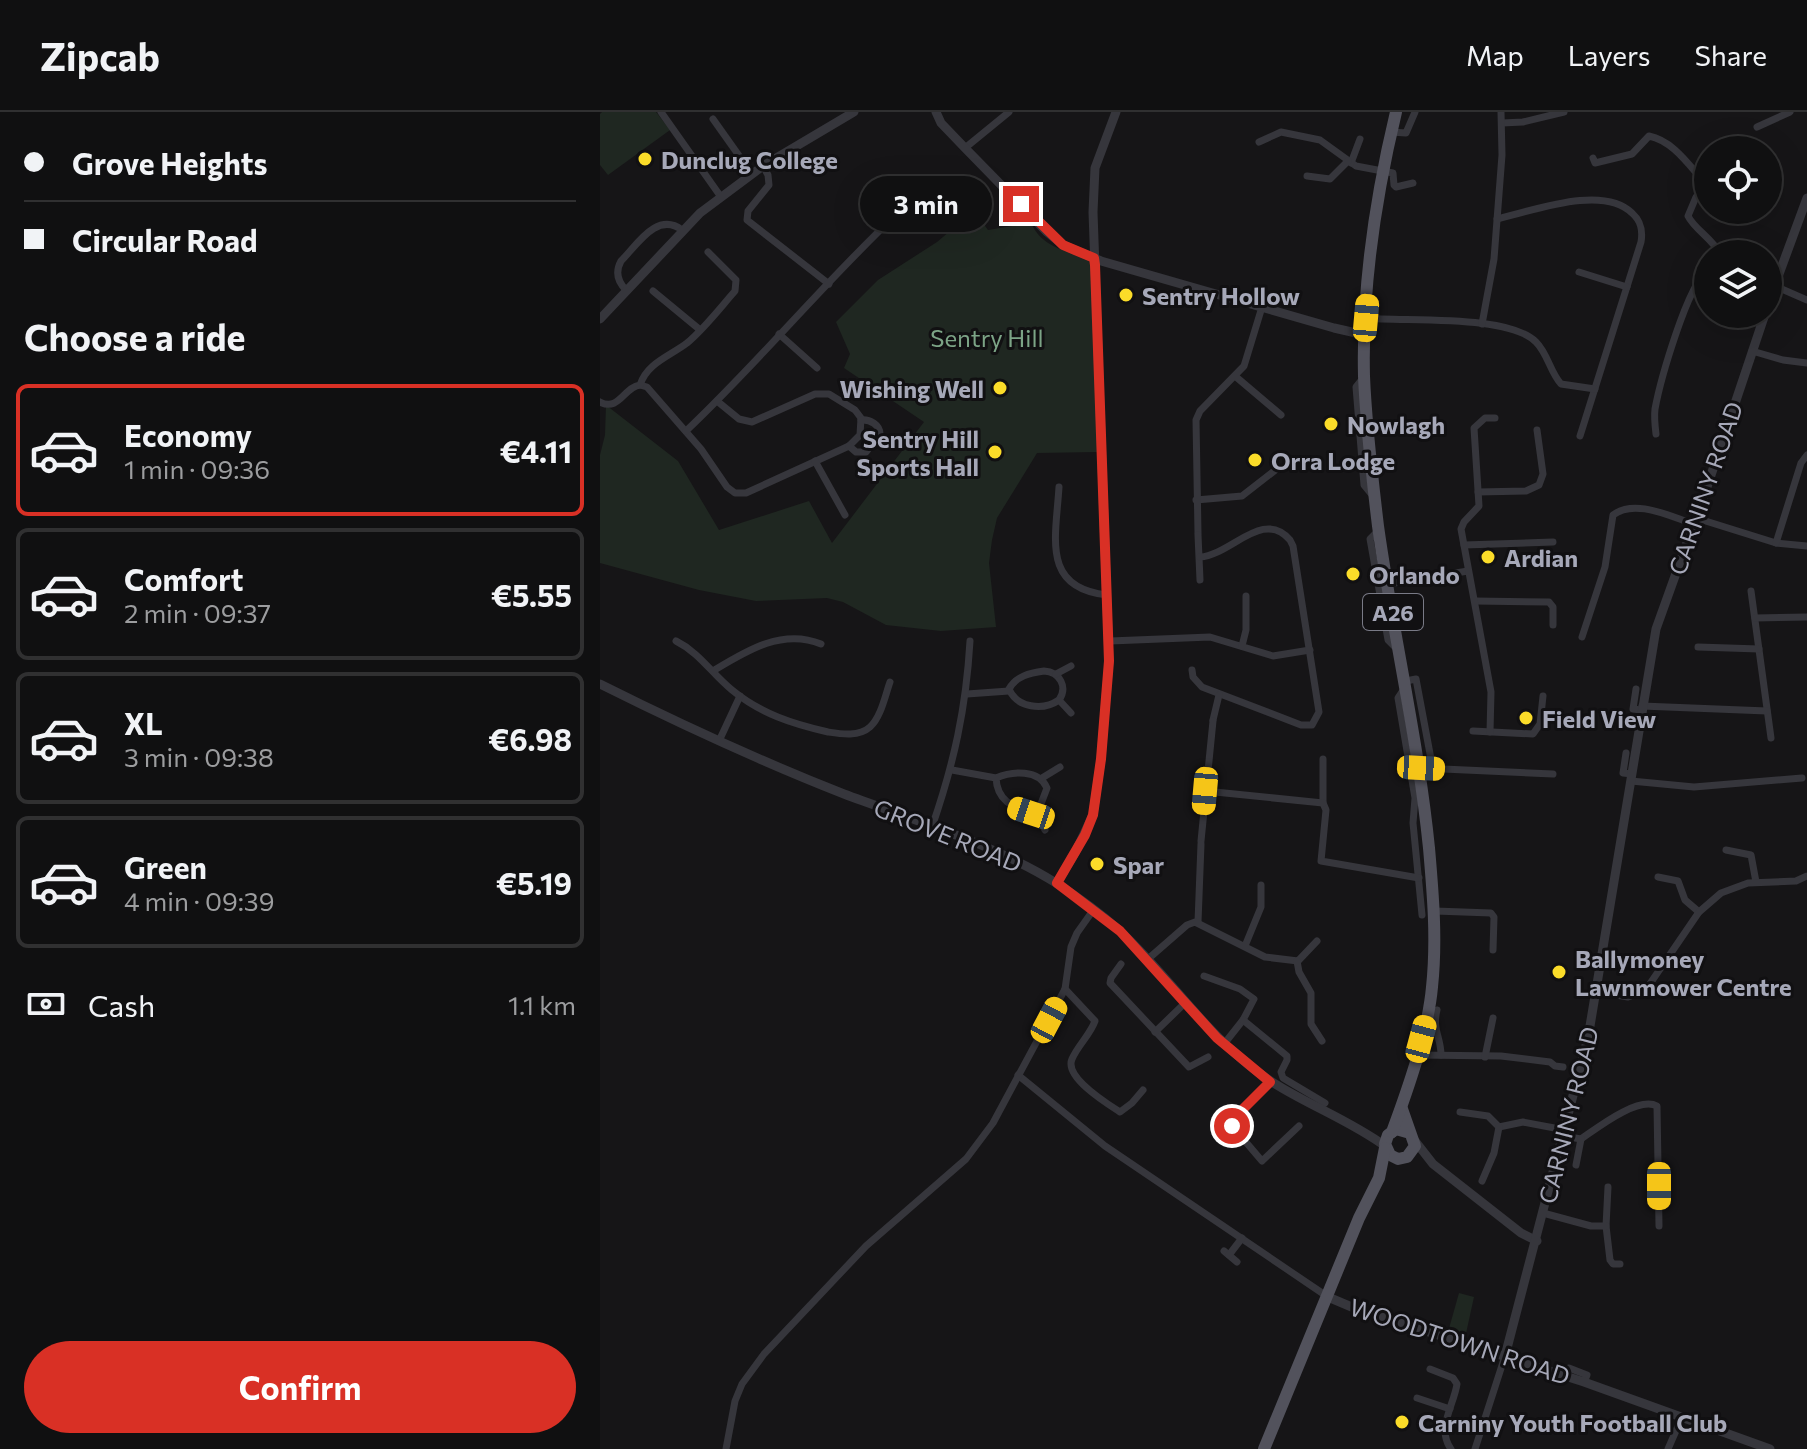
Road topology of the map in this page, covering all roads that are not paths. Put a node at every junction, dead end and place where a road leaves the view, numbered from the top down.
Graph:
1 (661, 112) edge
2 (854, 112) edge
3 (936, 112) edge
4 (1009, 112) edge
5 (1116, 112) edge
6 (1396, 112) edge
7 (1415, 112) edge
8 (1501, 112) edge
9 (1564, 112) edge
10 (1790, 112) edge
11 (713, 119) dead end
12 (1502, 123) junction
13 (1757, 127) dead end
14 (1391, 132) junction
15 (1360, 139) dead end
16 (1259, 142) dead end
17 (965, 148) junction
18 (1593, 158) dead end
19 (1350, 162) junction
20 (763, 166) junction
21 (1383, 172) junction
22 (752, 174) junction
23 (1307, 176) dead end
24 (1413, 183) dead end
25 (889, 186) dead end
26 (721, 197) junction
27 (1807, 198) edge
28 (1497, 219) junction
29 (682, 230) junction
30 (1711, 240) edge
31 (708, 252) dead end
32 (1094, 258) junction
33 (1782, 264) edge
34 (1579, 272) dead end
35 (829, 284) junction
36 (1627, 287) junction
37 (626, 290) junction
38 (653, 291) dead end
39 (1694, 291) edge
40 (1782, 297) edge
41 (1807, 300) edge
42 (1262, 307) junction
43 (1366, 318) junction
44 (600, 319) edge
45 (1482, 324) junction
46 (1760, 328) edge
47 (699, 329) junction
48 (779, 334) junction
49 (1365, 335) junction
50 (1752, 351) junction
51 (1807, 363) edge
52 (817, 368) dead end
53 (1235, 376) junction
54 (640, 385) junction
55 (1595, 389) junction
56 (717, 401) junction
57 (600, 402) edge
58 (1281, 415) dead end
59 (1495, 418) dead end
60 (861, 420) junction
61 (1537, 430) dead end
62 (686, 431) junction
63 (1656, 434) dead end
64 (1580, 436) dead end
65 (849, 446) junction
66 (1807, 455) edge
67 (815, 461) junction
68 (1278, 468) dead end
69 (1059, 487) dead end
70 (1478, 492) junction
71 (1196, 500) junction
72 (845, 515) dead end
73 (1695, 521) junction
74 (1379, 530) junction
75 (1553, 542) dead end
76 (1776, 543) junction
77 (1464, 545) junction
78 (1807, 546) edge
79 (1200, 557) junction
80 (1468, 571) junction
81 (1200, 580) dead end
82 (1388, 584) junction
83 (1751, 591) dead end
84 (1107, 595) junction
85 (1246, 596) dead end
86 (1475, 601) junction
87 (1807, 617) edge
88 (1755, 618) junction
89 (1553, 625) dead end
90 (1582, 637) dead end
91 (676, 641) dead end
92 (970, 641) dead end
93 (1110, 641) junction
94 (821, 644) dead end
95 (1242, 646) junction
96 (1698, 647) dead end
97 (1759, 649) junction
98 (1310, 650) junction
99 (1400, 652) junction
100 (1071, 666) dead end
101 (1192, 670) dead end
102 (713, 671) junction
103 (1056, 674) junction
104 (890, 682) dead end
105 (600, 684) edge
106 (1406, 685) junction
107 (1636, 689) dead end
108 (1009, 691) junction
109 (967, 694) junction
110 (1219, 695) junction
111 (740, 696) junction
112 (1543, 696) dead end
113 (1059, 700) junction
114 (1642, 708) junction
115 (1767, 711) junction
116 (1071, 713) dead end
117 (1473, 731) dead end
118 (1490, 732) junction
119 (1771, 738) dead end
120 (719, 741) junction
121 (1626, 753) dead end
122 (1323, 759) dead end
123 (1426, 764) junction
124 (1060, 767) dead end
125 (952, 770) junction
126 (1553, 774) dead end
127 (996, 778) junction
128 (1042, 778) junction
129 (1632, 778) junction
130 (1802, 778) dead end
131 (1205, 791) junction
132 (1323, 803) junction
133 (1035, 812) junction
134 (1420, 822) junction
135 (932, 827) junction
136 (1045, 830) dead end
137 (1726, 850) dead end
138 (1807, 876) edge
139 (1658, 877) dead end
140 (1419, 878) junction
141 (1756, 882) junction
142 (1057, 883) junction
143 (1261, 885) dead end
144 (1094, 909) junction
145 (1699, 912) junction
146 (1428, 913) junction
147 (1198, 922) junction
148 (1317, 941) dead end
149 (1245, 946) junction
150 (1493, 950) dead end
151 (1148, 959) junction
152 (1297, 961) junction
153 (1121, 964) dead end
154 (1204, 976) dead end
155 (1065, 989) junction
156 (1597, 992) junction
157 (1185, 1003) junction
158 (1437, 1010) dead end
159 (1493, 1018) dead end
160 (1243, 1020) junction
161 (1155, 1032) junction
162 (1322, 1041) dead end
163 (1224, 1044) junction
164 (1417, 1055) junction
165 (1441, 1055) junction
166 (1208, 1057) dead end
167 (1485, 1057) junction
168 (1563, 1067) dead end
169 (1018, 1075) junction
170 (1270, 1082) junction
171 (1143, 1090) dead end
172 (1325, 1103) dead end
173 (1402, 1109) junction
174 (1460, 1112) dead end
175 (1299, 1126) dead end
176 (1499, 1127) junction
177 (1564, 1133) junction
178 (1412, 1137) junction
179 (1581, 1139) junction
180 (1388, 1140) junction
181 (1405, 1158) junction
182 (1433, 1164) junction
183 (1576, 1165) dead end
184 (1379, 1178) junction
185 (1482, 1181) dead end
186 (1608, 1187) dead end
187 (1543, 1213) junction
188 (1659, 1214) junction
189 (1671, 1214) dead end
190 (1606, 1226) junction
191 (1659, 1226) dead end
192 (1242, 1238) junction
193 (1537, 1241) junction
194 (1237, 1262) dead end
195 (1620, 1264) dead end
196 (1328, 1297) junction
197 (1505, 1356) junction
198 (1569, 1368) dead end
199 (1430, 1369) dead end
200 (1584, 1382) junction
201 (1417, 1398) dead end
202 (1450, 1409) junction
203 (1682, 1417) junction
204 (1447, 1420) junction
205 (1470, 1427) dead end
206 (726, 1449) edge
207 (1264, 1449) edge
208 (1451, 1449) edge
209 (1475, 1449) edge
210 (1668, 1449) edge
211 (1770, 1449) edge

1 - 26 street
2 - 20 street
3 - 17 street
4 - 17 street
5 - 32 street
6 - 14 main road, A26
7 - 14 street
8 - 12 street
9 - 12 street
10 - 13 street
11 - 22 street
12 - 28 street
14 - 21 main road, A26
15 - 19 street
16 - 19 street
17 - 32 street
18 - 30 street
19 - 21 street
19 - 23 street
20 - 22 street
20 - 35 street
21 - 24 street
21 - 43 main road, A26
22 - 26 street
25 - 35 street
26 - 29 street
27 - 33 street
28 - 36 street
28 - 45 street
29 - 37 street
29 - 37 street
31 - 47 street
32 - 42 street
32 - 84 street
34 - 36 street
35 - 48 street
36 - 55 street
37 - 44 street
38 - 47 street
39 - 63 street
40 - 41 street
42 - 49 street
42 - 53 street
43 - 45 street
43 - 49 main road, A26
45 - 55 street
46 - 50 street, CARNINY ROAD
47 - 54 street
48 - 52 street
48 - 56 street
49 - 74 main road, A26
50 - 51 street
50 - 73 street, CARNINY ROAD
53 - 58 street
53 - 71 street
54 - 57 street
54 - 62 street
55 - 64 street
56 - 60 street
56 - 62 street
59 - 70 street
60 - 65 street
60 - 65 street
61 - 70 street
62 - 67 street
65 - 67 street
66 - 76 street
67 - 72 street
68 - 71 street
69 - 84 street
70 - 77 street
71 - 79 street
73 - 76 street
73 - 90 street
73 - 114 street, CARNINY ROAD
74 - 82 main road, A26
74 - 99 street
75 - 77 street
76 - 78 street
77 - 80 street
79 - 81 street
79 - 98 street
80 - 82 street
80 - 86 street
82 - 99 main road, A26
83 - 88 street
84 - 93 street
85 - 95 street
86 - 89 street
86 - 118 street
87 - 88 street
88 - 97 street
91 - 102 street
92 - 109 street
93 - 95 street
93 - 142 street
94 - 102 street
95 - 98 street
96 - 97 street
97 - 115 street
98 - 110 street
99 - 106 main road, A26
100 - 103 street
101 - 110 street
102 - 111 street
103 - 108 street
103 - 113 street
104 - 111 street
105 - 120 street, GROVE ROAD
106 - 123 main road, A26
106 - 134 street
107 - 114 street, CARNINY ROAD
108 - 109 street
108 - 113 street
109 - 125 street
110 - 131 street
111 - 120 street
112 - 118 street
113 - 116 street
114 - 115 street
114 - 129 street, CARNINY ROAD
115 - 119 street
117 - 118 street
120 - 135 street, GROVE ROAD
121 - 129 street, CARNINY ROAD
122 - 132 street
123 - 126 street
123 - 134 main road, A26
124 - 128 street
125 - 127 street
125 - 135 street
127 - 128 street
127 - 133 street
128 - 133 street
129 - 130 street
129 - 156 street, CARNINY ROAD
131 - 132 street
131 - 147 street
132 - 140 street
133 - 136 street
134 - 140 street
134 - 146 main road, A26
135 - 142 street, GROVE ROAD
137 - 141 street
138 - 141 street
139 - 145 street
140 - 146 street
141 - 145 street
142 - 144 street, GROVE ROAD
143 - 149 street
144 - 151 street, GROVE ROAD
144 - 155 street
145 - 156 street
146 - 150 street
146 - 164 main road, A26
147 - 149 street
147 - 151 street
148 - 152 street
149 - 152 street
151 - 157 street, GROVE ROAD
152 - 162 street
153 - 161 street
154 - 160 street
155 - 169 street
155 - 171 street
156 - 177 street, CARNINY ROAD
157 - 161 street
157 - 163 street, GROVE ROAD
158 - 165 street
159 - 167 street
160 - 163 street
160 - 172 street
161 - 166 street
163 - 170 street, GROVE ROAD
164 - 165 street
164 - 173 main road, A26
165 - 167 street
167 - 168 street
169 - 192 street, WOODTOWN ROAD
169 - 206 street
170 - 175 street
170 - 180 street, GROVE ROAD
173 - 178 main road
173 - 180 main road, A26
174 - 176 street
176 - 177 street
176 - 185 street
177 - 179 street
177 - 187 street, CARNINY ROAD
178 - 180 main road
178 - 181 main road, A26
178 - 182 street
179 - 183 street
179 - 188 street
180 - 181 main road
180 - 184 main road, A26
181 - 182 street
181 - 184 main road, A26
182 - 193 street
184 - 196 main road, A26
186 - 190 street
187 - 190 street
187 - 193 street, CARNINY ROAD
188 - 189 street
188 - 191 street
190 - 195 street
192 - 194 street
192 - 196 street, WOODTOWN ROAD
193 - 197 street, CARNINY ROAD
196 - 197 street, WOODTOWN ROAD
196 - 207 main road, A26
197 - 200 street, WOODTOWN ROAD
197 - 209 street, CARNINY ROAD
198 - 200 street
199 - 202 street
200 - 203 street, WOODTOWN ROAD
201 - 202 street
202 - 204 street
203 - 210 street
203 - 211 street, WOODTOWN ROAD
204 - 205 street
204 - 208 street

